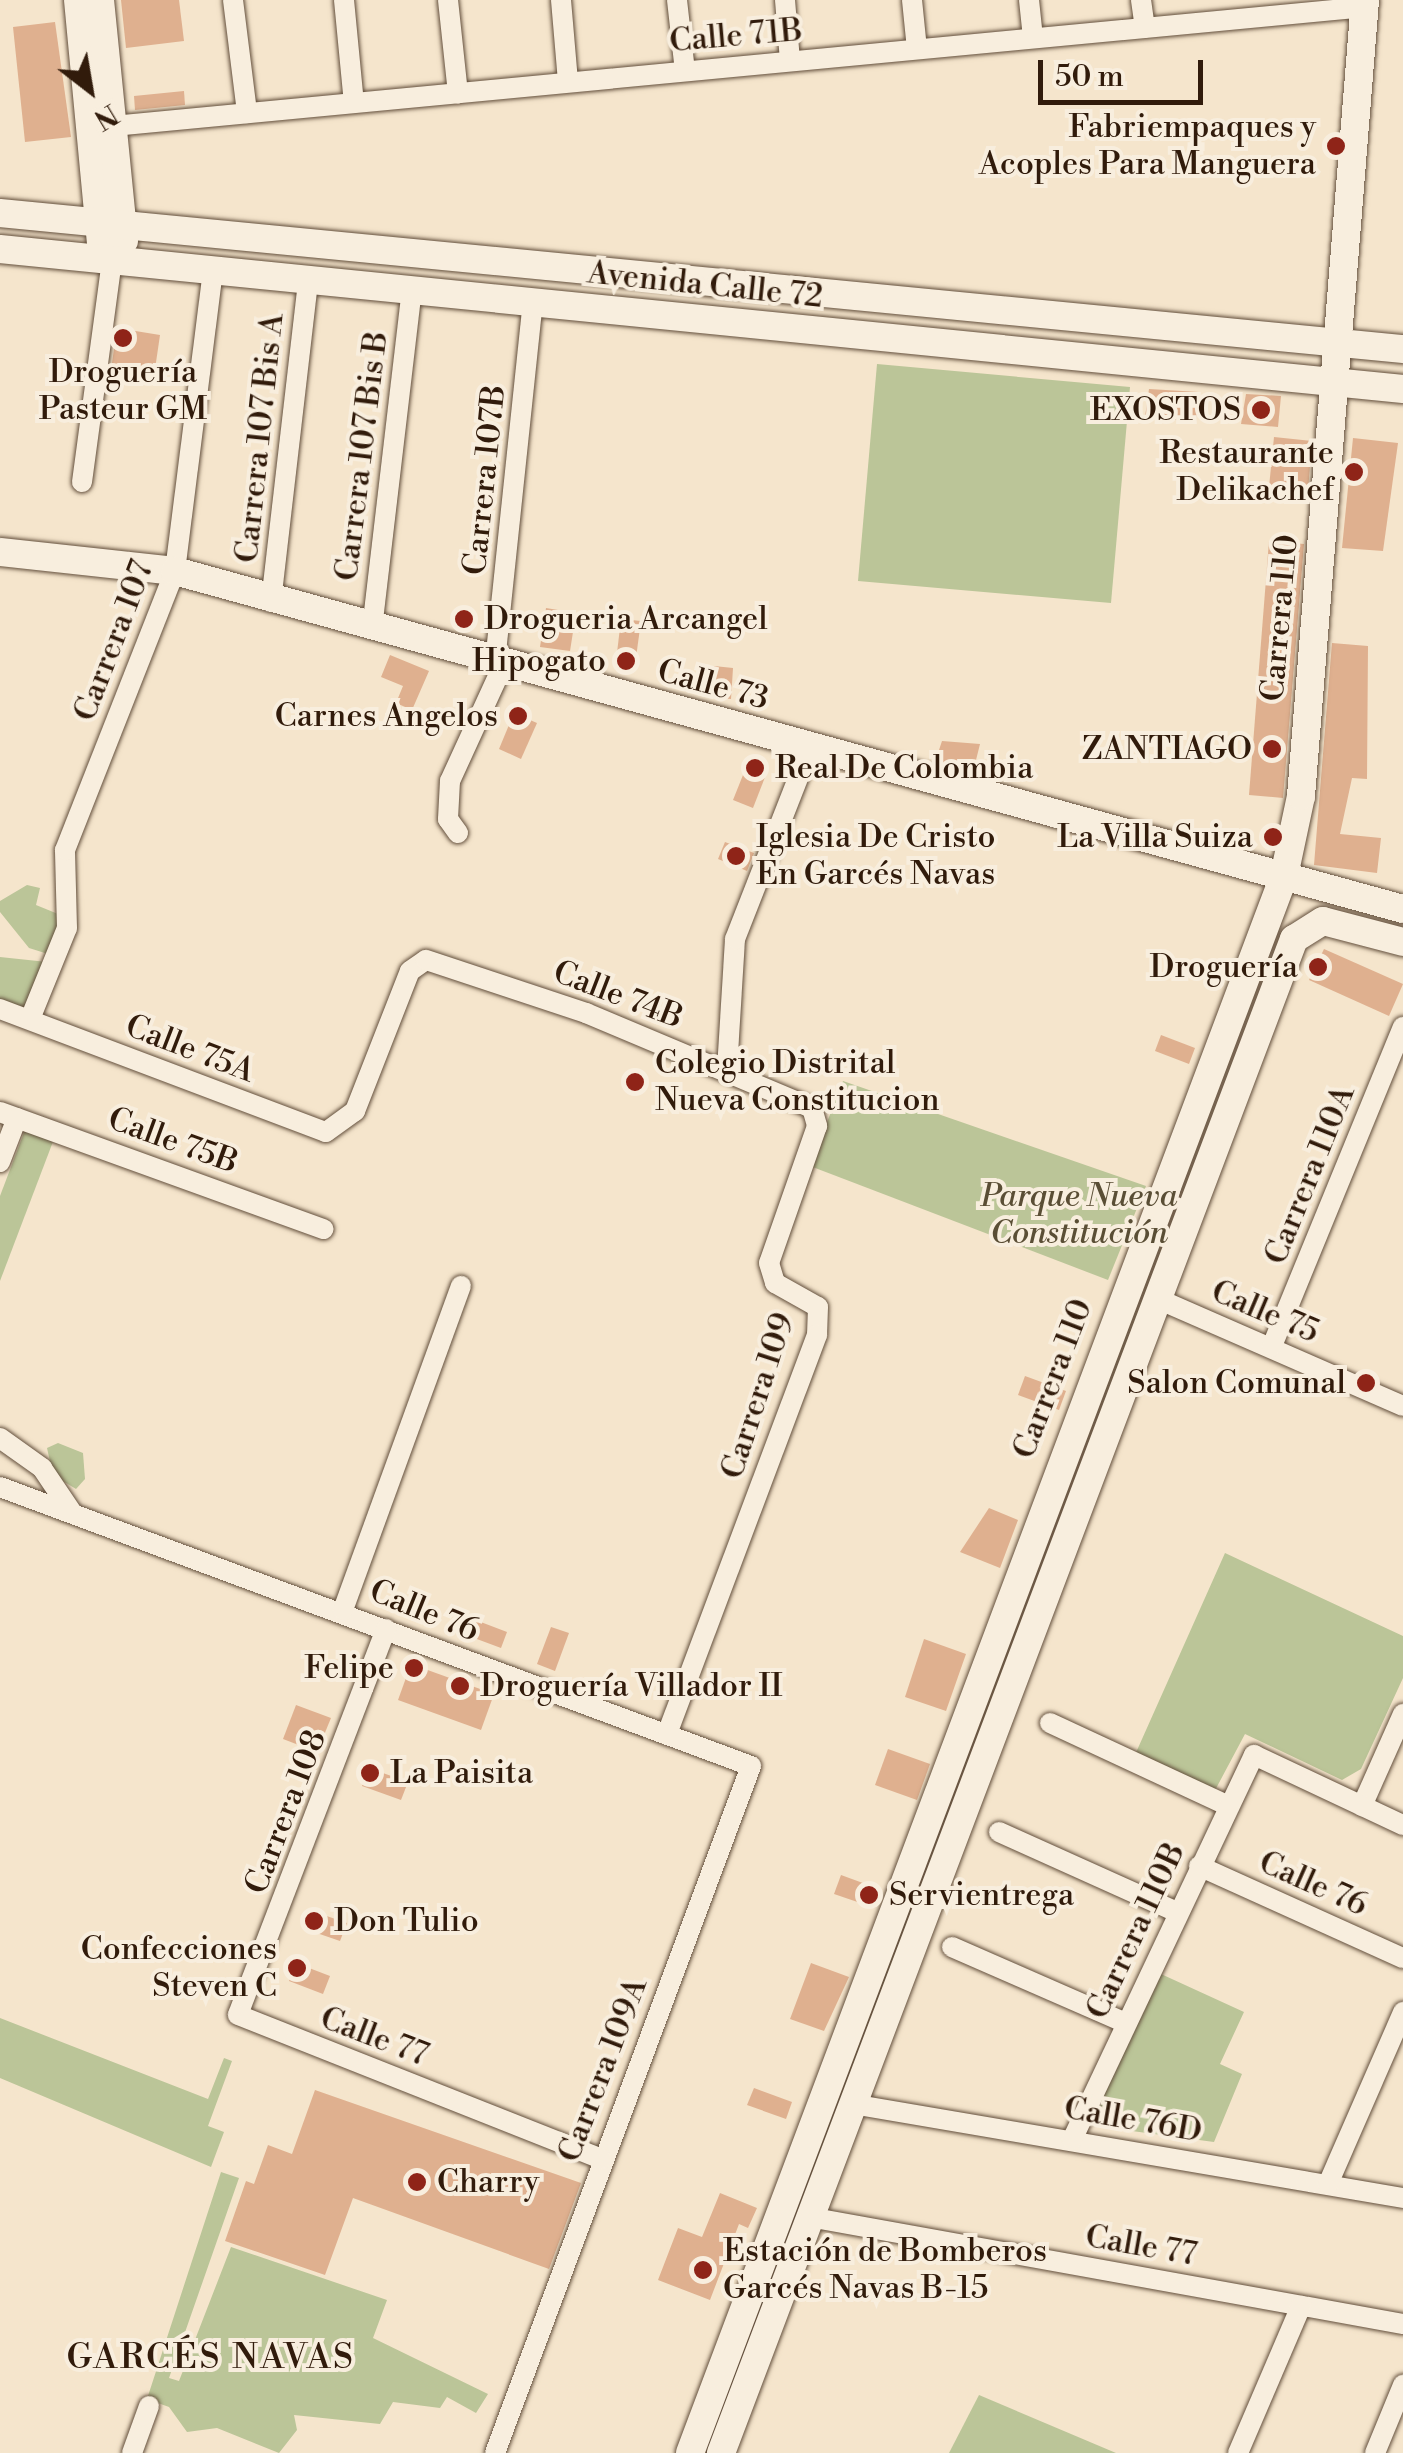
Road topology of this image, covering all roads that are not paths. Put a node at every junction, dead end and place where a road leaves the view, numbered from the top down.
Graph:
1 (78, 0) edge
2 (100, 0) edge
3 (233, 0) edge
4 (344, 0) edge
5 (448, 0) edge
6 (561, 0) edge
7 (677, 0) edge
8 (786, 0) edge
9 (912, 0) edge
10 (1030, 0) edge
11 (1141, 0) edge
12 (1365, 4) edge
13 (1254, 9) edge
14 (1145, 28) junction
15 (1034, 38) junction
16 (917, 49) junction
17 (790, 61) junction
18 (685, 71) junction
19 (568, 82) junction
20 (458, 93) junction
21 (354, 102) junction
22 (248, 112) junction
23 (113, 126) junction
24 (0, 213) edge
25 (111, 226) junction
26 (0, 249) edge
27 (114, 261) junction
28 (213, 271) junction
29 (308, 280) junction
30 (412, 291) junction
31 (533, 303) junction
32 (1337, 342) junction
33 (1403, 348) edge
34 (1334, 382) junction
35 (1403, 389) edge
36 (82, 482) dead end
37 (0, 552) edge
38 (175, 571) junction
39 (271, 602) junction
40 (372, 629) junction
41 (499, 664) junction
42 (810, 748) junction
43 (458, 833) dead end
44 (1284, 876) junction
45 (1403, 910) edge
46 (1403, 942) edge
47 (0, 1009) edge
48 (30, 1020) junction
49 (1403, 1027) edge
50 (726, 1070) junction
51 (804, 1102) joint
52 (354, 1111) joint
53 (9, 1115) edge
54 (0, 1162) edge
55 (324, 1228) dead end
56 (461, 1286) dead end
57 (1158, 1299) junction
58 (1272, 1346) junction
59 (1403, 1406) edge
60 (0, 1438) edge
61 (0, 1487) edge
62 (73, 1514) junction
63 (344, 1610) junction
64 (386, 1629) junction
65 (1403, 1714) edge
66 (1050, 1723) dead end
67 (668, 1735) junction
68 (751, 1766) joint
69 (1226, 1805) junction
70 (1362, 1806) junction
71 (1403, 1825) edge
72 (998, 1832) dead end
73 (1199, 1866) junction
74 (1177, 1912) junction
75 (952, 1947) dead end
76 (1403, 1958) edge
77 (1403, 2012) edge
78 (238, 2015) joint
79 (1126, 2023) junction
80 (852, 2104) junction
81 (1072, 2140) junction
82 (601, 2159) junction
83 (1328, 2184) junction
84 (1403, 2198) edge
85 (810, 2218) junction
86 (776, 2266) junction
87 (1301, 2306) junction
88 (1403, 2324) edge
89 (1403, 2385) edge
90 (149, 2406) dead end
91 (132, 2453) edge
92 (494, 2453) edge
93 (690, 2453) edge
94 (721, 2453) edge
95 (1238, 2453) edge
96 (1374, 2453) edge

1 - 25 main road
2 - 23 main road
3 - 22 street
4 - 21 street
5 - 20 street
6 - 19 street
7 - 18 street
8 - 17 street
9 - 16 street
10 - 15 street
11 - 14 street
12 - 13 street, Calle 71B
12 - 32 main road, Carrera 110
13 - 14 street, Calle 71B
14 - 15 street, Calle 71B
15 - 16 street, Calle 71B
16 - 17 street, Calle 71B
17 - 18 street, Calle 71B
18 - 19 street, Calle 71B
19 - 20 street, Calle 71B
20 - 21 street, Calle 71B
21 - 22 street, Calle 71B
22 - 23 street, Calle 71B
23 - 25 main road
24 - 25 main road, Avenida Calle 72
25 - 27 main road
25 - 32 main road, Avenida Calle 72
26 - 27 main road, Avenida Calle 72
27 - 28 main road, Avenida Calle 72
27 - 36 street
28 - 29 main road, Avenida Calle 72
28 - 38 street, Carrera 107
29 - 30 main road, Avenida Calle 72
29 - 39 street, Carrera 107 Bis A
30 - 31 main road, Avenida Calle 72
30 - 40 street, Carrera 107 Bis B
31 - 34 main road, Avenida Calle 72
31 - 41 street, Carrera 107B
32 - 33 main road, Avenida Calle 72
32 - 34 main road, Carrera 110
34 - 35 main road, Avenida Calle 72
34 - 44 main road, Carrera 110
37 - 38 main road, Calle 73
38 - 39 main road, Calle 73
38 - 48 street, Carrera 107
39 - 40 main road, Calle 73
40 - 41 main road, Calle 73
41 - 42 main road, Calle 73
41 - 43 street, Carrera 107B
42 - 44 main road, Calle 73
42 - 50 street
44 - 45 main road, Calle 73
44 - 86 main road, Carrera 110
46 - 57 main road, Carrera 110
47 - 48 street, Calle 75A
48 - 52 street, Calle 75A
49 - 58 street, Carrera 110A
50 - 51 street, Calle 74B
50 - 52 street, Calle 74B
51 - 67 street, Carrera 109
53 - 54 street
53 - 55 street, Calle 75B
56 - 63 street
57 - 58 street, Calle 75
57 - 80 main road, Carrera 110
58 - 59 street, Calle 75
60 - 62 street
61 - 62 street, Calle 76
62 - 63 street, Calle 76
63 - 64 street, Calle 76
64 - 67 street, Calle 76
64 - 78 street, Carrera 108
65 - 70 street
66 - 69 street
67 - 68 street, Calle 76
68 - 82 street, Carrera 109A
69 - 70 street, Carrera 110B
69 - 73 street, Carrera 110B
70 - 71 street
72 - 74 street
73 - 74 street, Carrera 110B
73 - 76 street, Calle 76
74 - 79 street, Carrera 110B
75 - 79 street
77 - 83 street
78 - 82 street, Calle 77
79 - 81 street, Carrera 110B
80 - 81 street, Calle 76D
80 - 85 main road, Carrera 110
81 - 83 street, Calle 76D
82 - 92 street, Carrera 109A
83 - 84 street, Calle 76D
85 - 86 main road, Carrera 110
85 - 87 street, Calle 77
86 - 93 main road, Carrera 110
86 - 94 main road, Carrera 110
87 - 88 street, Calle 77
87 - 95 street
89 - 96 street
90 - 91 street

